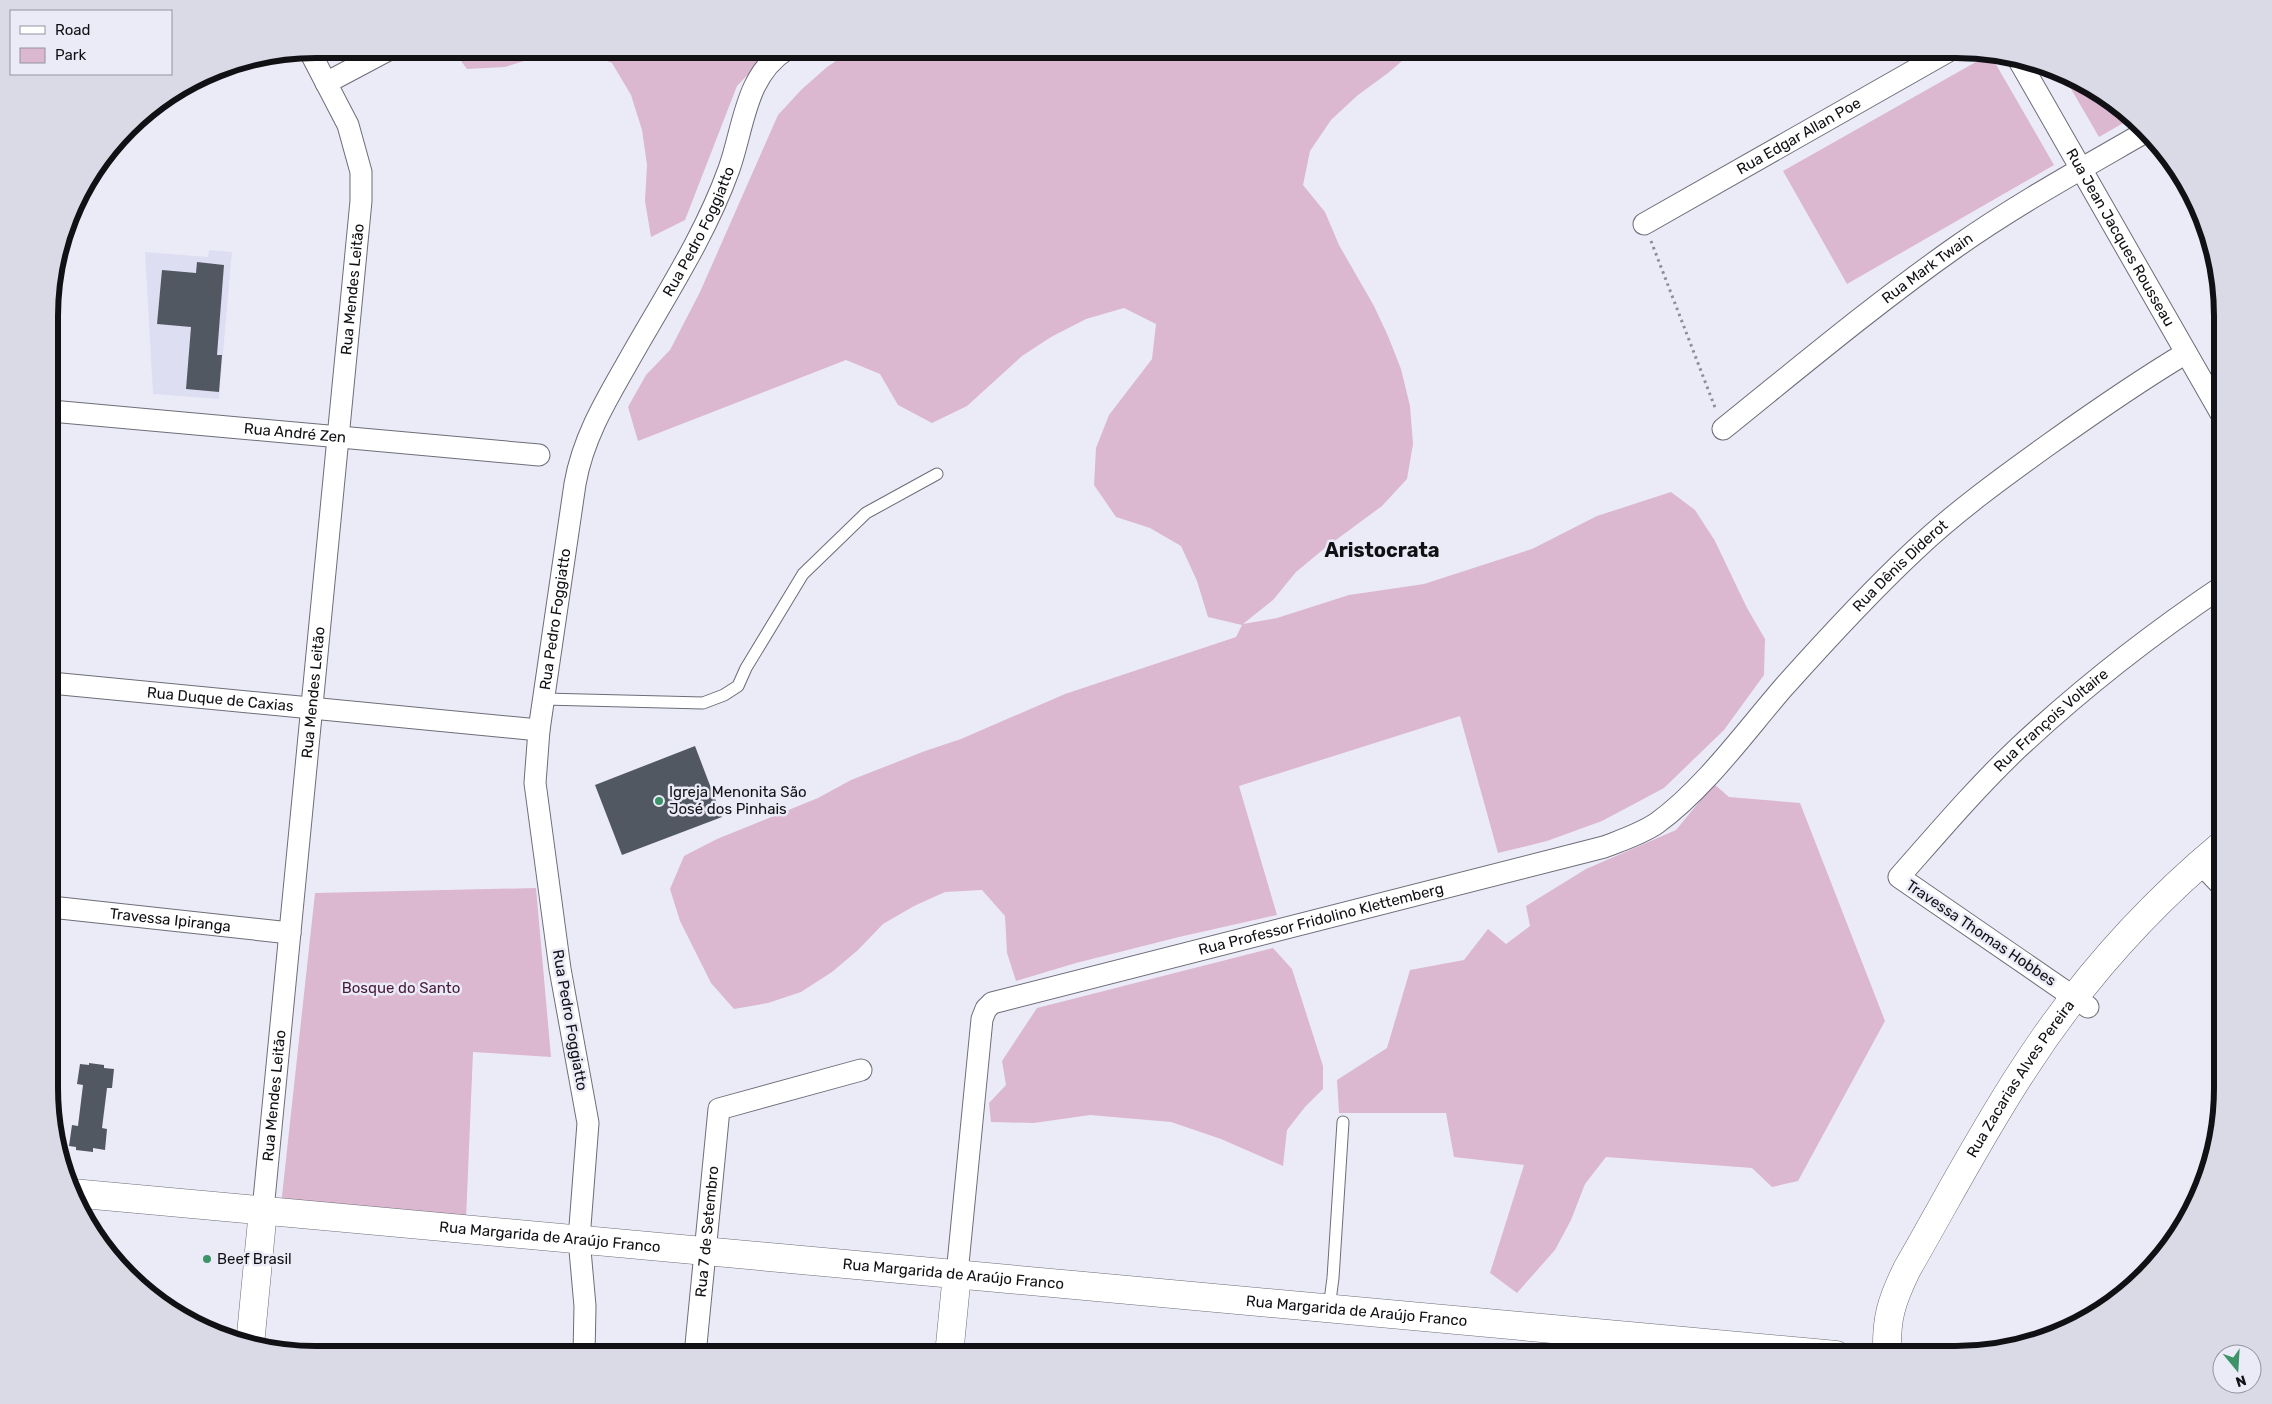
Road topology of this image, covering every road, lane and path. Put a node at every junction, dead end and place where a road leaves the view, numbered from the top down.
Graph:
1 (313, 58) edge
2 (373, 58) edge
3 (776, 58) edge
4 (1936, 58) edge
5 (2022, 66) edge
6 (326, 82) junction
7 (2141, 135) edge
8 (2081, 169) junction
9 (1644, 224) joint
10 (2186, 353) junction
11 (2214, 401) edge
12 (58, 413) edge
13 (1723, 430) joint
14 (338, 437) junction
15 (539, 456) dead end
16 (937, 474) dead end
17 (2214, 592) edge
18 (58, 684) edge
19 (544, 699) junction
20 (312, 708) junction
21 (539, 730) junction
22 (1656, 824) joint
23 (2214, 873) edge
24 (1899, 877) joint
25 (58, 908) edge
26 (290, 933) junction
27 (2081, 1002) junction
28 (862, 1070) dead end
29 (1343, 1122) dead end
30 (80, 1194) edge
31 (263, 1210) junction
32 (579, 1239) junction
33 (705, 1251) junction
34 (957, 1274) junction
35 (1329, 1308) junction
36 (251, 1338) edge
37 (584, 1346) edge
38 (696, 1346) edge
39 (950, 1346) edge
40 (1739, 1346) edge
41 (1892, 1346) edge

1 - 6 street, Rua Mendes Leitão
2 - 6 street
3 - 19 street, Rua Pedro Foggiatto
4 - 9 street, Rua Edgar Allan Poe
5 - 8 street, Rua Jean Jacques Rousseau
6 - 14 street, Rua Mendes Leitão
7 - 8 street, Rua Mark Twain
8 - 10 street, Rua Jean Jacques Rousseau
8 - 13 street, Rua Mark Twain
9 - 13 path
10 - 11 street, Rua Jean Jacques Rousseau
10 - 22 street, Rua Dênis Diderot
12 - 14 street, Rua André Zen
14 - 15 street, Rua André Zen
14 - 20 street, Rua Mendes Leitão
16 - 19 lane
17 - 24 street, Rua François Voltaire
18 - 20 street, Rua Duque de Caxias
19 - 21 street, Rua Pedro Foggiatto
20 - 21 street, Rua Duque de Caxias
20 - 26 street, Rua Mendes Leitão
21 - 32 street, Rua Pedro Foggiatto
22 - 34 street, Rua Professor Fridolino Klettemberg
23 - 27 main road, Rua Zacarias Alves Pereira
24 - 27 street, Travessa Thomas Hobbes
25 - 26 street, Travessa Ipiranga
26 - 31 street, Rua Mendes Leitão
27 - 41 main road, Rua Zacarias Alves Pereira
28 - 33 street, Rua 7 de Setembro
29 - 35 lane
30 - 31 main road, Rua Margarida de Araújo Franco
31 - 32 main road, Rua Margarida de Araújo Franco
31 - 36 main road, Rua Mendes Leitão
32 - 33 main road, Rua Margarida de Araújo Franco
32 - 37 street, Rua Pedro Foggiatto
33 - 34 main road, Rua Margarida de Araújo Franco
33 - 38 street, Rua 7 de Setembro
34 - 35 main road, Rua Margarida de Araújo Franco
34 - 39 main road
35 - 40 main road, Rua Margarida de Araújo Franco

